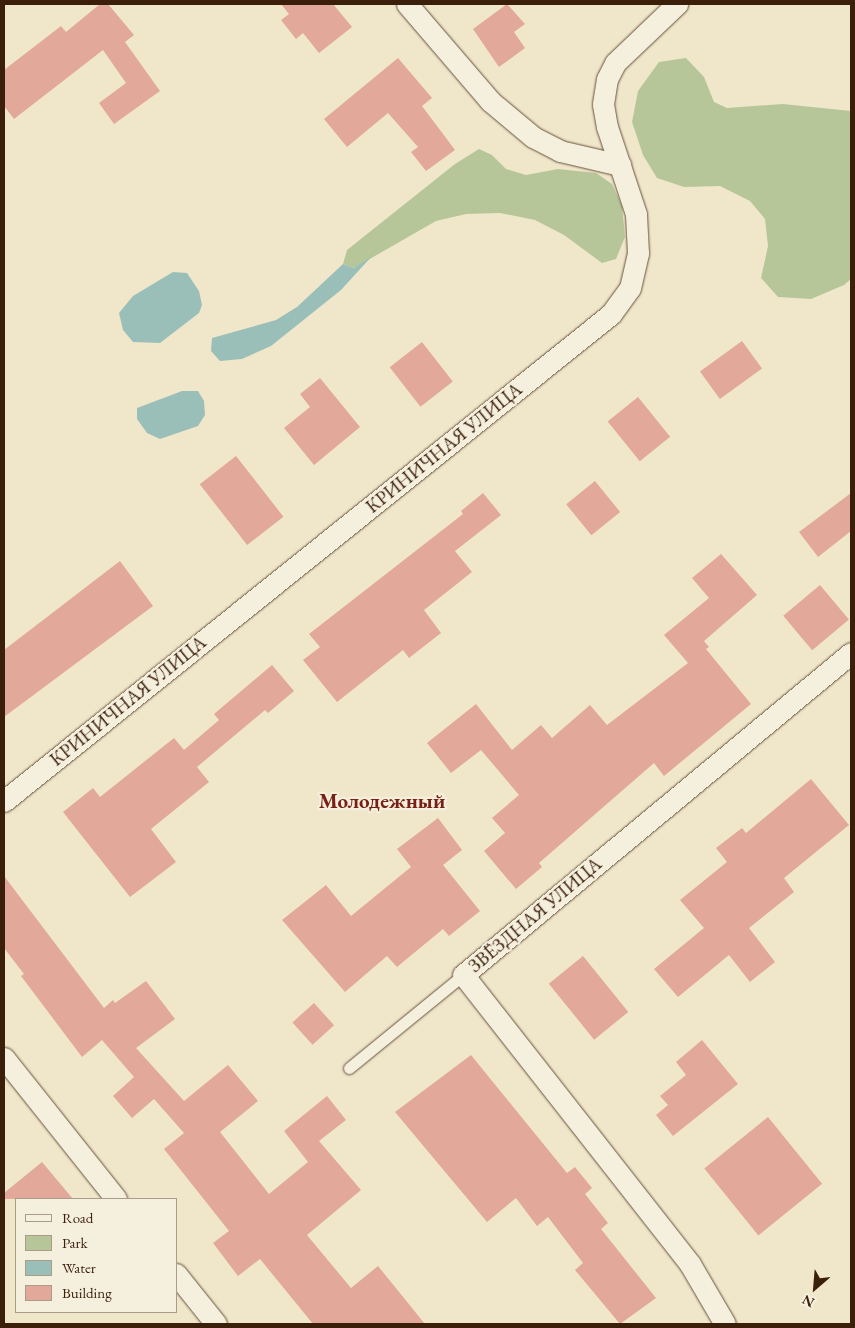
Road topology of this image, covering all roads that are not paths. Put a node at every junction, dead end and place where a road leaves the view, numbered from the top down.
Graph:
1 (407, 4) edge
2 (677, 4) edge
3 (620, 165) junction
4 (851, 653) edge
5 (4, 801) edge
6 (463, 975) junction
7 (4, 1058) edge
8 (349, 1068) dead end
9 (115, 1198) edge
10 (178, 1276) edge
11 (216, 1324) edge
12 (726, 1324) edge

1 - 3 street
2 - 3 street, КРИНИЧНАЯ УЛИЦА
3 - 5 street, КРИНИЧНАЯ УЛИЦА
4 - 6 street, ЗВЁЗДНАЯ УЛИЦА
6 - 8 lane
6 - 12 street, ЗВЁЗДНАЯ УЛИЦА
7 - 9 street
10 - 11 street

